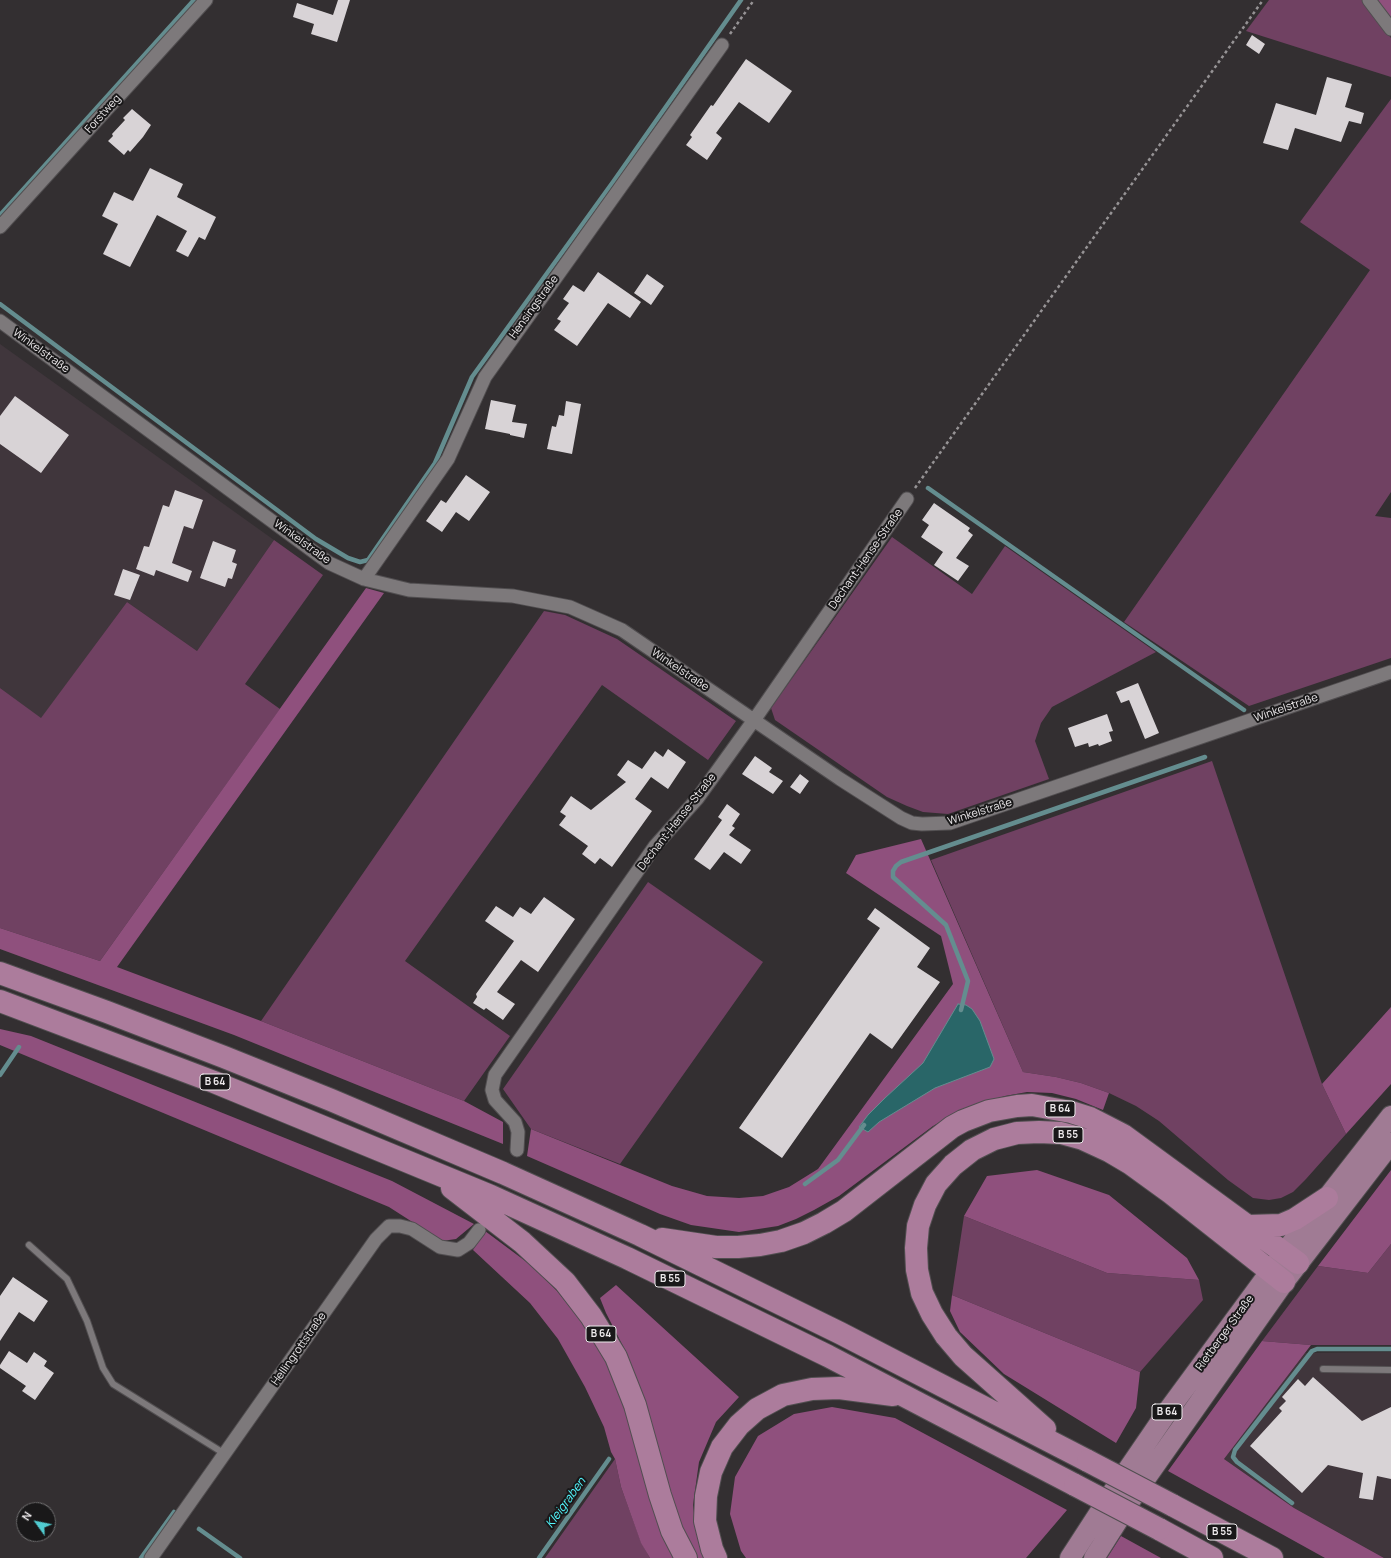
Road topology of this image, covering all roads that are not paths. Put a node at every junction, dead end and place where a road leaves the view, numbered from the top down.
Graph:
1 (206, 0) edge
2 (1369, 0) edge
3 (1391, 29) edge
4 (722, 45) road end
5 (0, 227) edge
6 (0, 321) edge
7 (907, 499) road end
8 (364, 579) junction
9 (1391, 672) edge
10 (754, 721) junction
11 (0, 974) edge
12 (0, 1002) edge
13 (1391, 1116) edge
14 (1391, 1143) edge
15 (517, 1150) dead end
16 (428, 1169) junction
17 (1327, 1198) junction
18 (1248, 1226) junction
19 (480, 1230) dead end
20 (640, 1235) junction
21 (29, 1245) dead end
22 (1291, 1258) junction
23 (1277, 1276) junction
24 (1323, 1369) dead end
25 (1391, 1370) edge
26 (908, 1397) junction
27 (225, 1454) junction
28 (1079, 1456) junction
29 (151, 1558) edge
30 (686, 1558) edge
31 (716, 1558) edge
32 (1070, 1558) edge
33 (1094, 1558) edge
34 (1212, 1558) edge
35 (1272, 1558) edge

1 - 5 street, Forstweg
2 - 3 street
4 - 8 street, Hensingstraße
6 - 8 street, Winkelstraße
7 - 10 street, Dechant-Hense-Straße
8 - 10 street, Winkelstraße
9 - 10 street, Winkelstraße
10 - 15 street, Dechant-Hense-Straße
11 - 20 highway, B 64
12 - 16 highway, B 64
13 - 17 main road, Rietberger Straße / B 64
14 - 22 main road, Rietberger Straße / B 64
16 - 26 highway, B 55
16 - 30 highway, B 64
17 - 18 highway, B 64
17 - 22 main road, Rietberger Straße / B 64
18 - 20 highway, B 64
18 - 22 highway, B 64
19 - 27 street, Hellingrottstraße
20 - 28 highway, B 55
21 - 27 lane
22 - 23 main road, Rietberger Straße / B 64
23 - 28 highway, B 55
23 - 32 main road, Rietberger Straße / B 64
23 - 33 main road, Rietberger Straße / B 64
24 - 25 lane
26 - 31 highway, B 55
26 - 34 highway, B 55, bridge
27 - 29 street, Hellingrottstraße
28 - 35 highway, B 55, bridge

